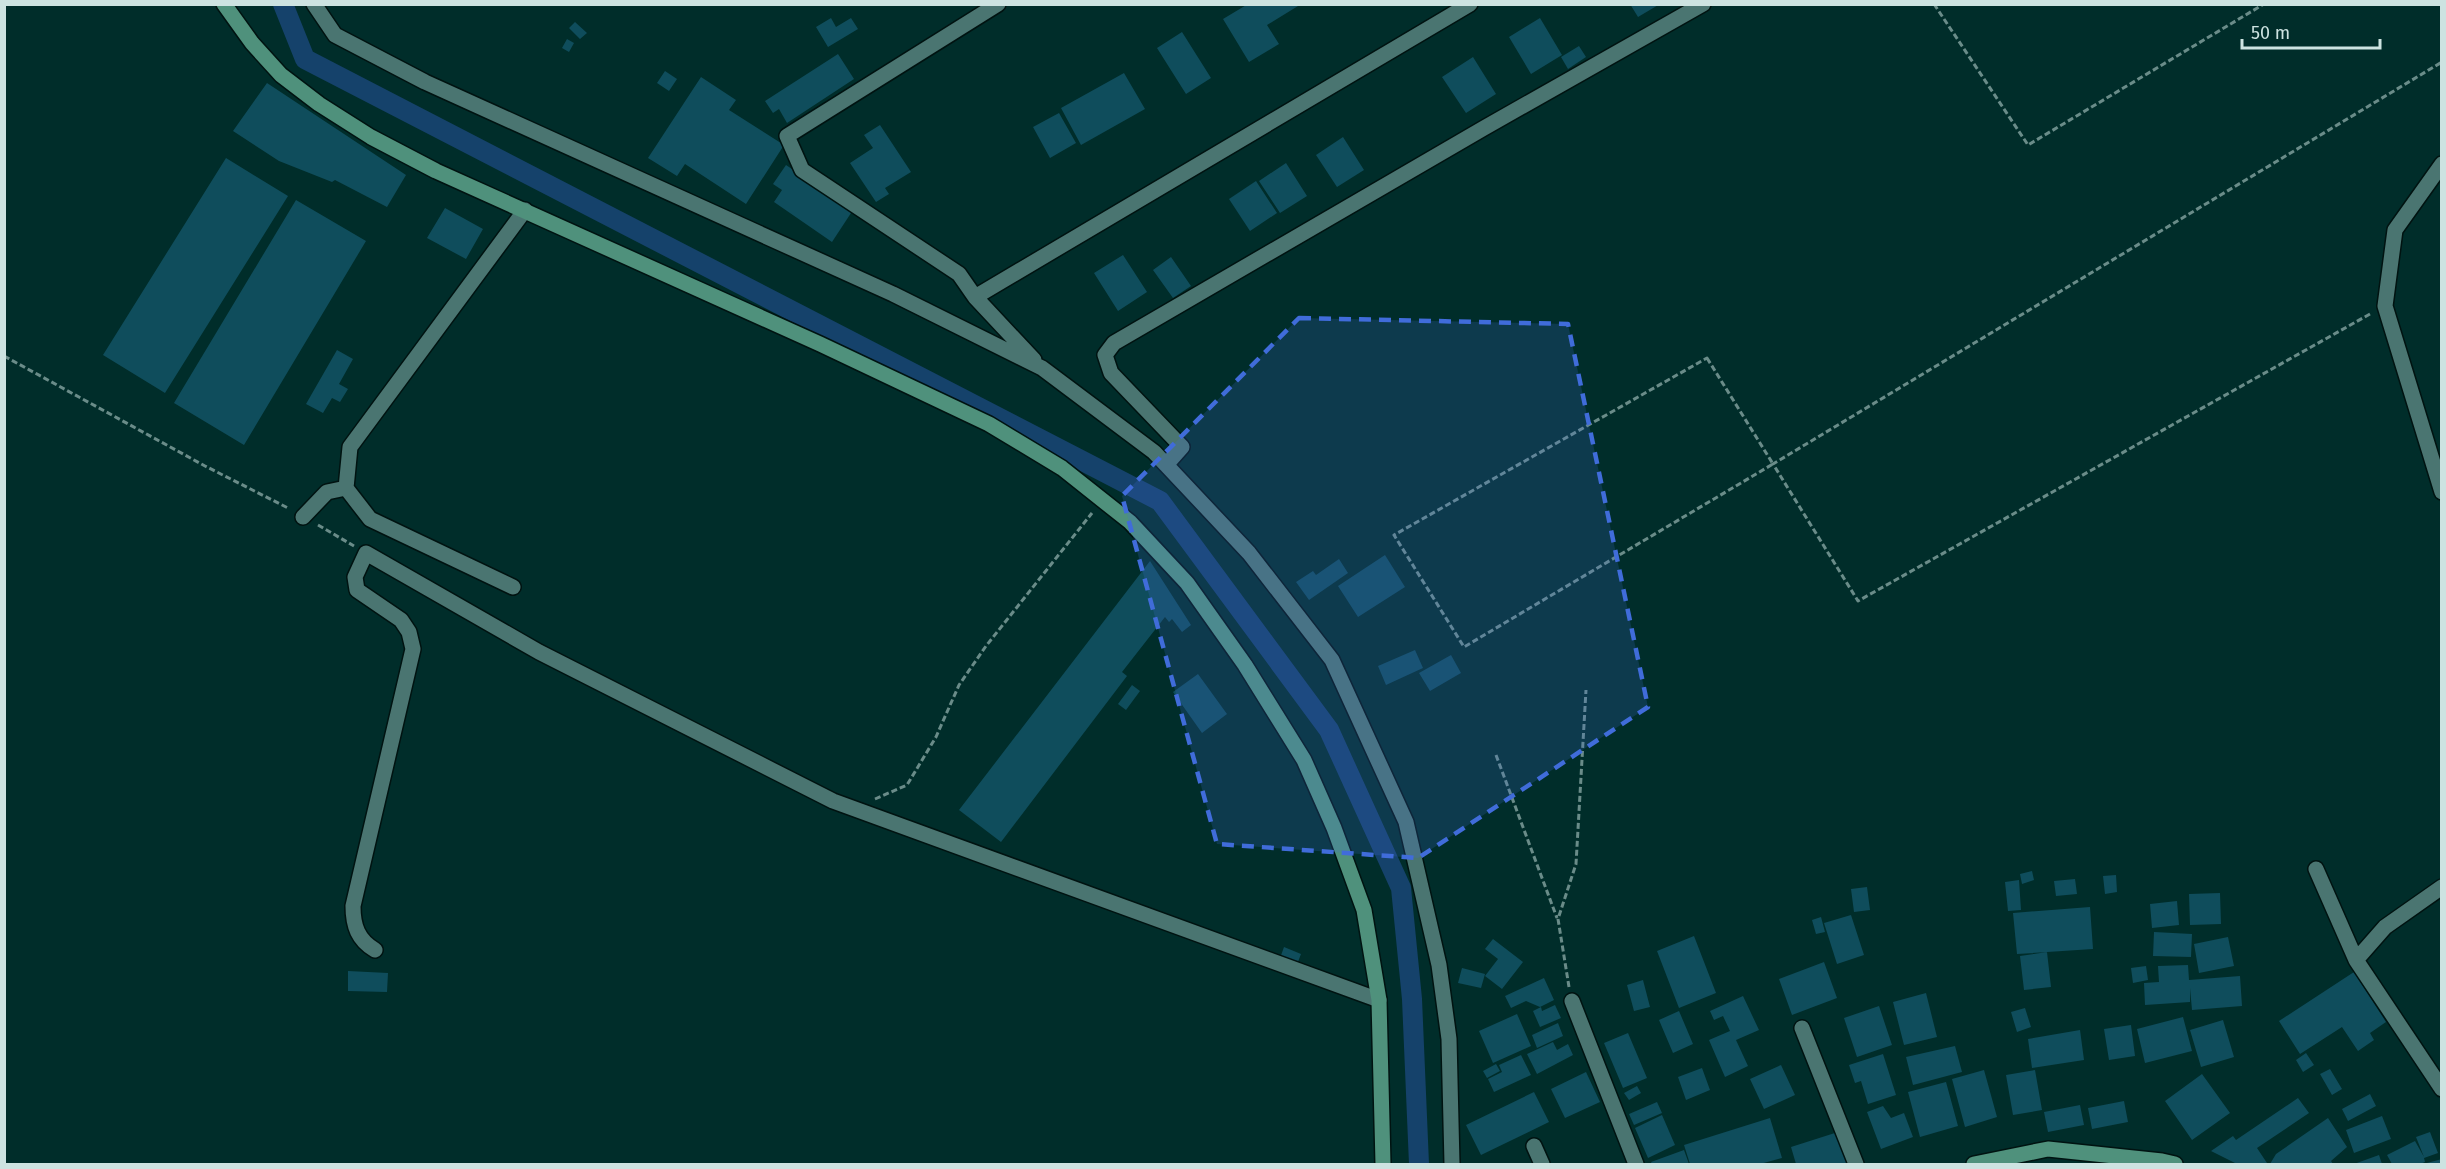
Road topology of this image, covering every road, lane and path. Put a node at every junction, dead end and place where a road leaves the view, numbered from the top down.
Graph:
1 (225, 4) edge
2 (314, 4) edge
3 (998, 4) edge
4 (1470, 4) edge
5 (1702, 4) edge
6 (1934, 4) edge
7 (2264, 4) edge
8 (2442, 62) edge
9 (2442, 164) edge
10 (525, 210) junction
11 (975, 297) junction
12 (2385, 306) junction
13 (4, 356) edge
14 (1042, 368) junction
15 (1773, 464) junction
16 (1166, 465) junction
17 (346, 488) junction
18 (2442, 492) edge
19 (1103, 500) junction
20 (303, 517) junction
21 (366, 553) junction
22 (513, 587) dead end
23 (1586, 690) dead end
24 (1496, 755) dead end
25 (855, 808) junction
26 (2316, 869) dead end
27 (2442, 887) edge
28 (1558, 919) junction
29 (375, 950) dead end
30 (2356, 960) junction
31 (1379, 1000) junction
32 (1572, 1000) joint
33 (1802, 1028) dead end
34 (2442, 1089) edge
35 (1534, 1146) dead end
36 (1383, 1164) edge
37 (1452, 1164) edge
38 (1542, 1164) edge
39 (1636, 1164) edge
40 (1856, 1164) edge
41 (1974, 1164) edge
42 (2175, 1164) edge

1 - 10 street
2 - 14 street
3 - 11 street
4 - 11 street
5 - 16 street
6 - 7 path
8 - 15 path
9 - 12 street
10 - 17 street
10 - 19 street
11 - 14 street
12 - 15 path
12 - 18 street
13 - 20 path
14 - 16 street
15 - 15 path
16 - 37 street
17 - 20 street
17 - 22 street
19 - 25 path
19 - 31 street
20 - 21 path
21 - 25 street
21 - 29 street
23 - 28 path
24 - 28 path
25 - 31 street
26 - 30 street
27 - 30 street
28 - 32 path
30 - 34 street
31 - 36 street
32 - 39 street
33 - 40 street
35 - 38 street
41 - 42 street

